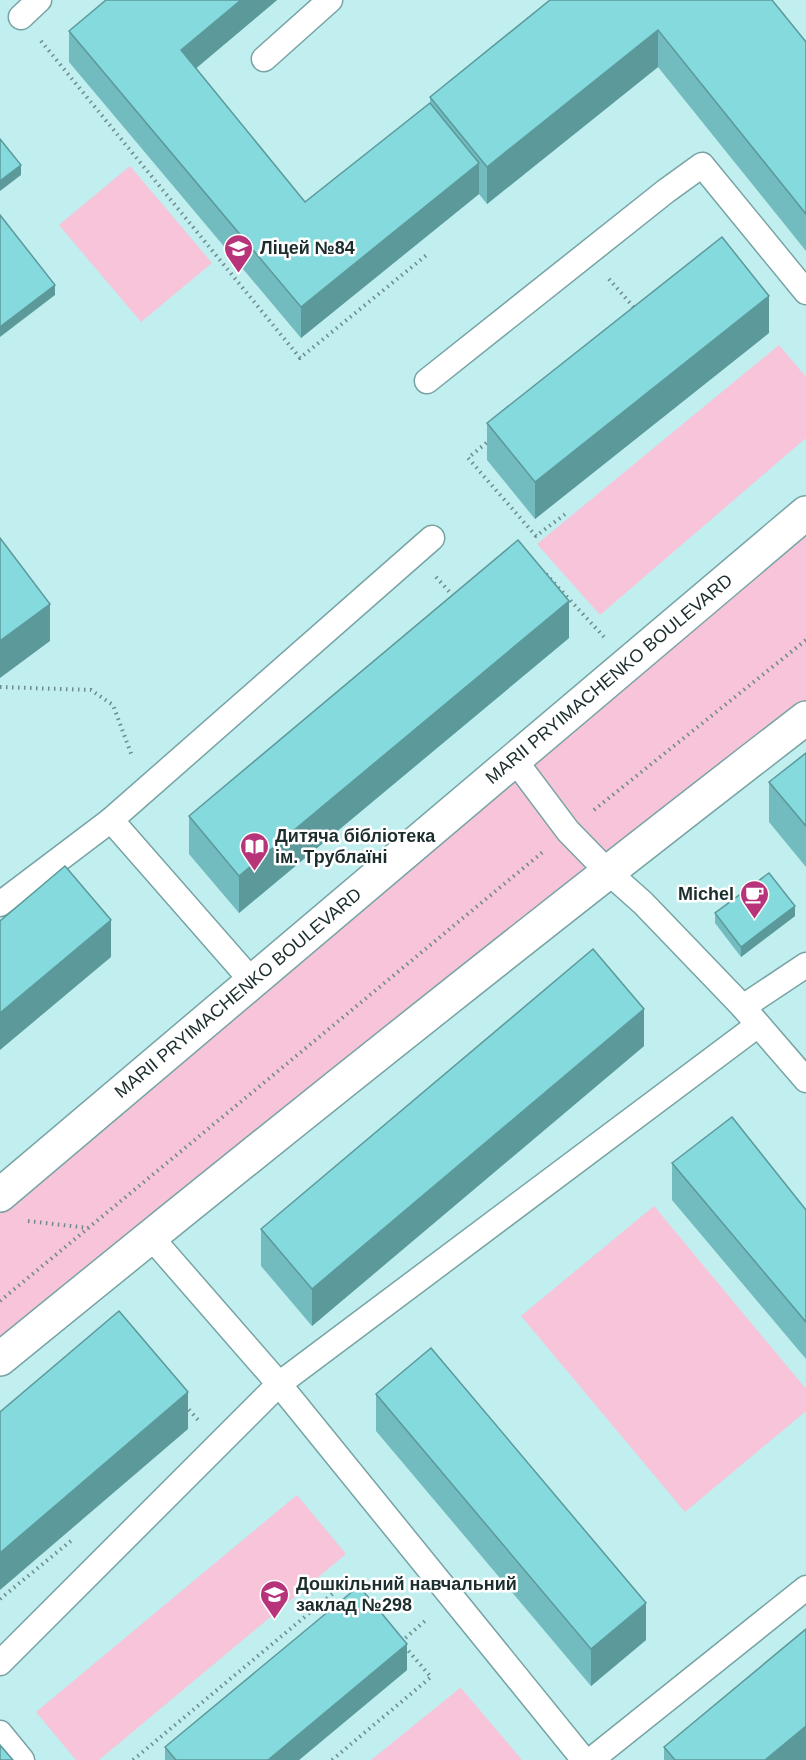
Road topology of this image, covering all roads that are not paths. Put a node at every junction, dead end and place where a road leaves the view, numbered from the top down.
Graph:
1 (39, 0) edge
2 (330, 0) edge
3 (21, 17) road end
4 (264, 59) dead end
5 (806, 292) edge
6 (427, 381) dead end
7 (806, 513) edge
8 (423, 546) road end
9 (806, 718) edge
10 (514, 759) junction
11 (111, 820) junction
12 (608, 871) junction
13 (0, 904) edge
14 (806, 965) edge
15 (252, 981) junction
16 (751, 1016) junction
17 (806, 1080) edge
18 (0, 1195) edge
19 (150, 1236) junction
20 (0, 1359) edge
21 (279, 1384) junction
22 (806, 1588) edge
23 (0, 1663) edge
24 (0, 1733) edge
25 (22, 1760) edge
26 (584, 1760) edge
27 (591, 1760) edge

1 - 3 lane
2 - 4 lane
5 - 6 lane
7 - 10 street, MARII PRYIMACHENKO BOULEVARD
8 - 11 lane
9 - 12 street
10 - 12 lane
10 - 15 street, MARII PRYIMACHENKO BOULEVARD
11 - 13 lane
11 - 15 lane
12 - 16 lane
12 - 19 street
14 - 16 lane
15 - 18 street, MARII PRYIMACHENKO BOULEVARD
16 - 17 lane
16 - 21 lane
19 - 20 street
19 - 21 lane
21 - 23 lane
21 - 26 lane
22 - 27 lane
24 - 25 lane

